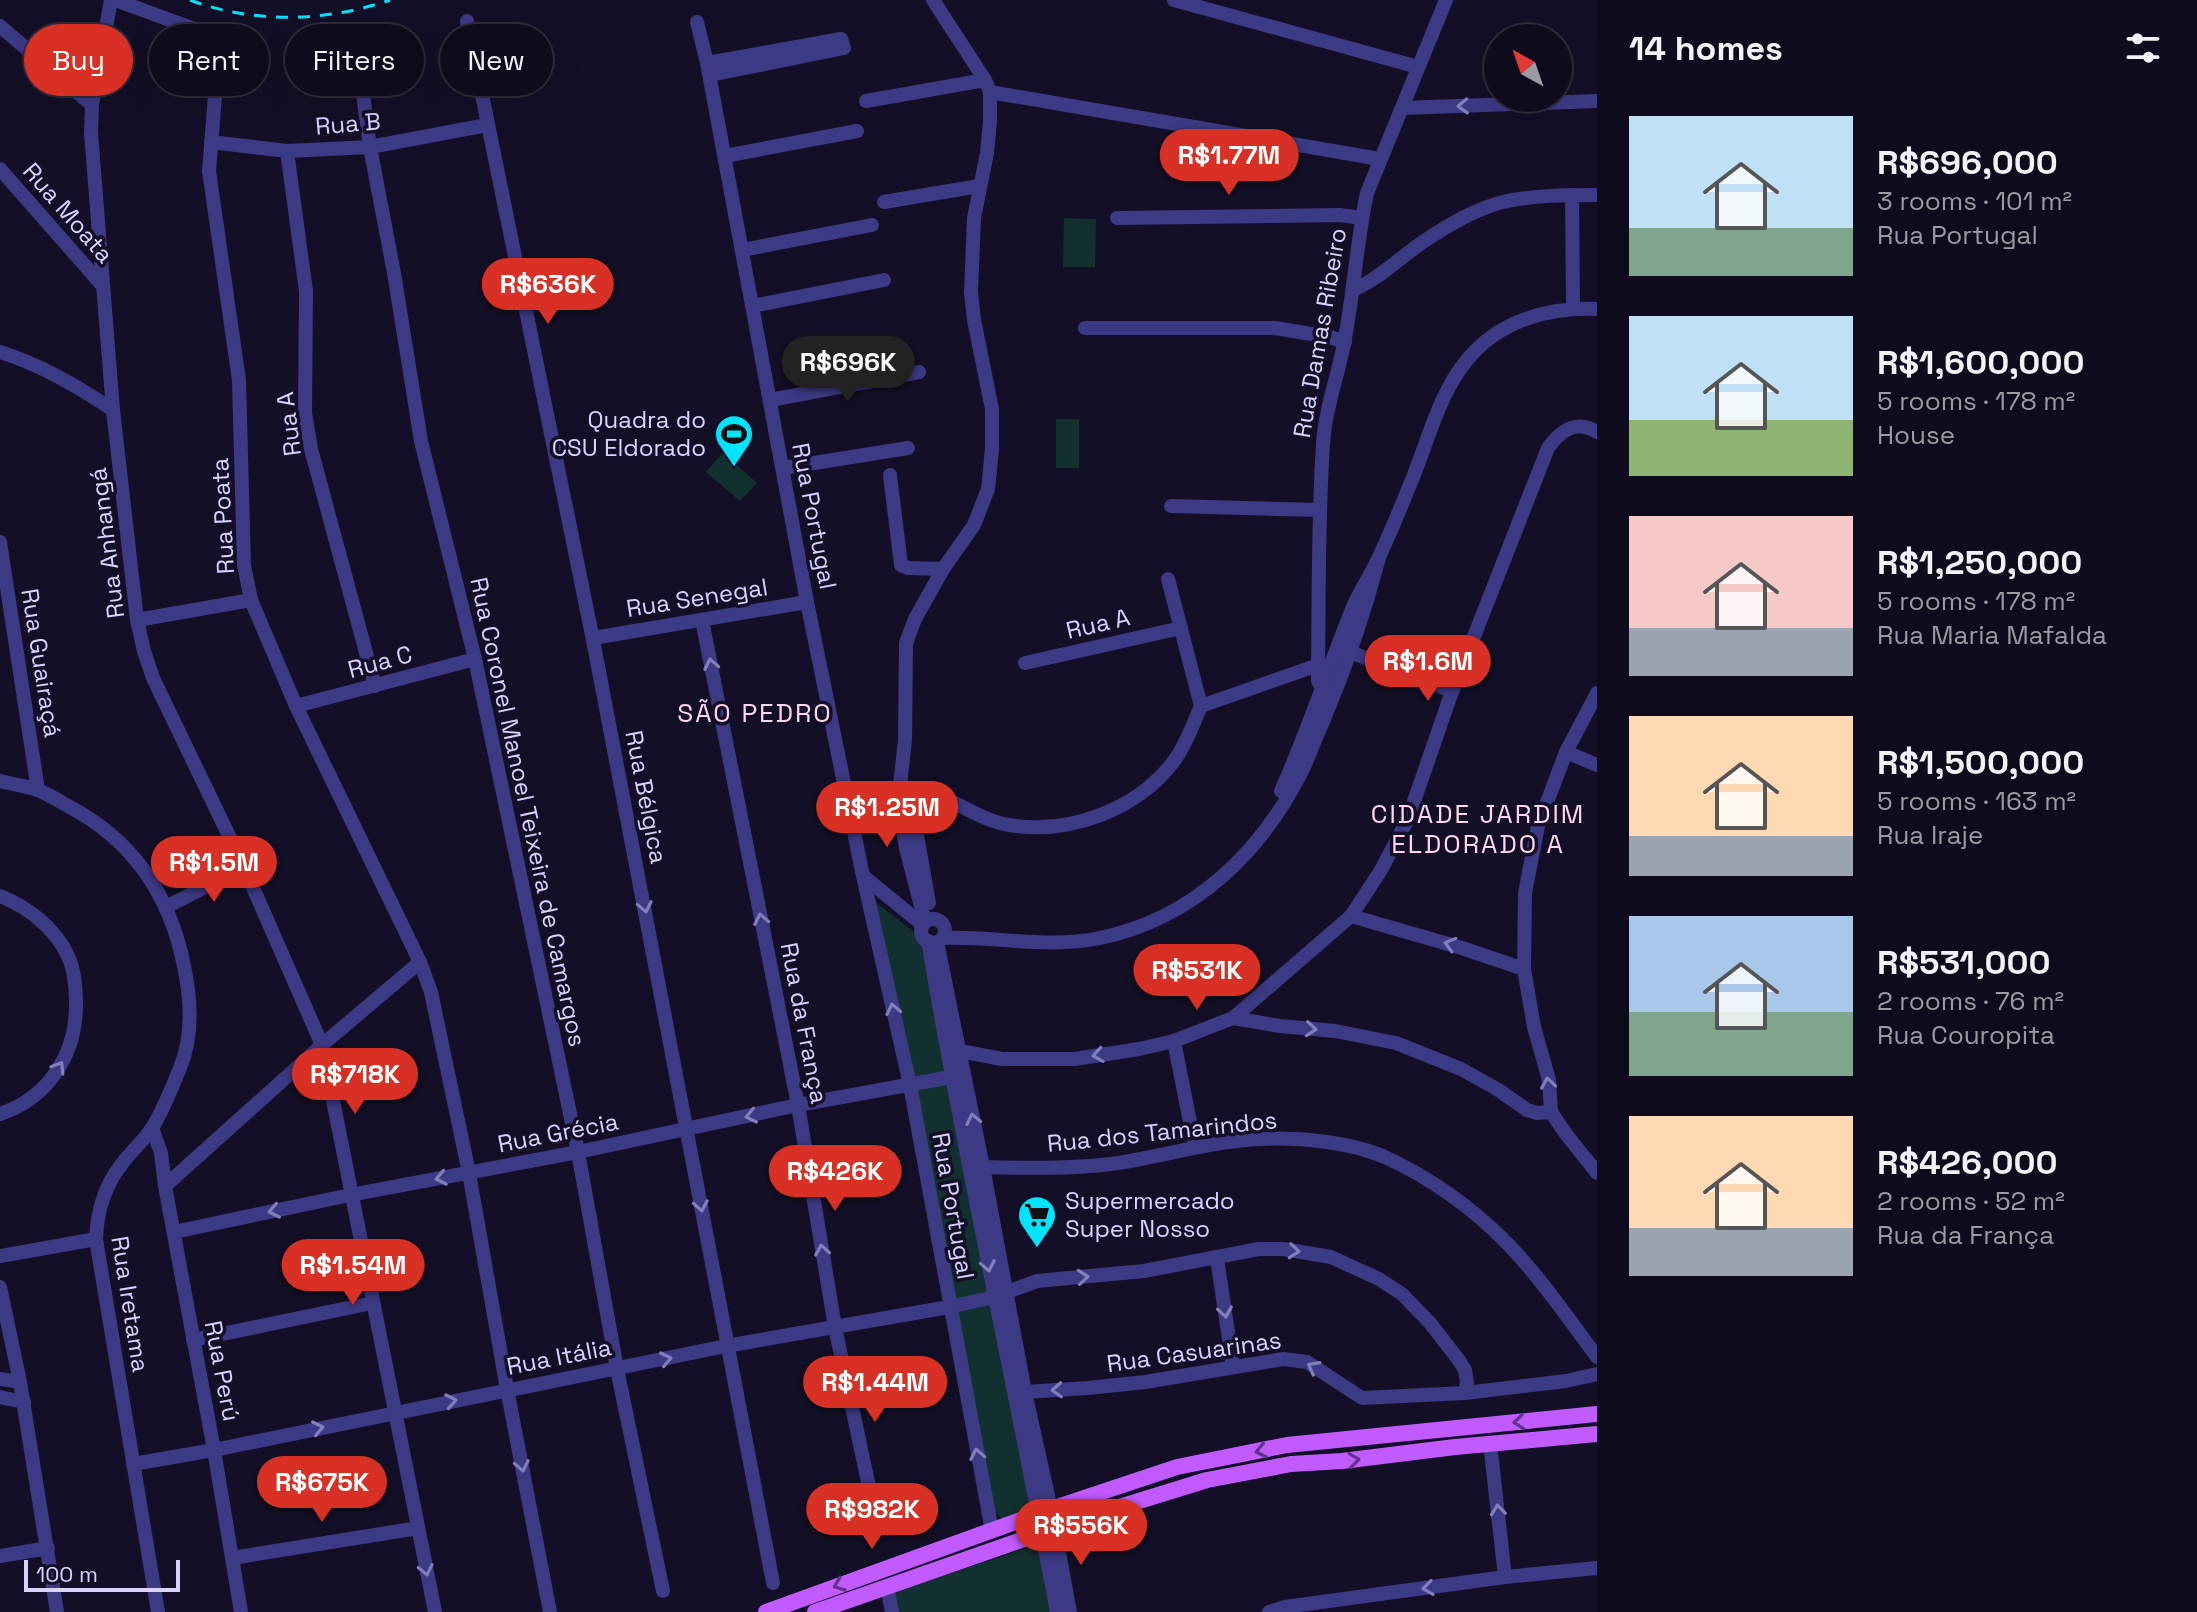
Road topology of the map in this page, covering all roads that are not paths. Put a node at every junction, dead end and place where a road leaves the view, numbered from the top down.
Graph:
1 (113, 0) edge
2 (933, 0) edge
3 (1174, 0) edge
4 (1446, 0) edge
5 (467, 21) dead end
6 (697, 22) dead end
7 (0, 26) edge
8 (1418, 67) junction
9 (708, 69) junction
10 (987, 86) junction
11 (363, 96) edge
12 (866, 101) dead end
13 (1597, 101) edge
14 (92, 105) junction
15 (1402, 108) junction
16 (487, 125) junction
17 (857, 131) dead end
18 (211, 142) junction
19 (370, 147) junction
20 (287, 151) junction
21 (725, 156) junction
22 (1380, 159) junction
23 (0, 169) edge
24 (979, 186) junction
25 (1572, 195) junction
26 (1597, 195) edge
27 (884, 202) dead end
28 (1117, 218) dead end
29 (1362, 218) junction
30 (872, 225) dead end
31 (742, 250) junction
32 (884, 280) dead end
33 (103, 286) junction
34 (1353, 290) junction
35 (752, 306) junction
36 (1573, 308) junction
37 (1597, 309) edge
38 (1085, 328) dead end
39 (1345, 342) junction
40 (0, 352) edge
41 (919, 372) dead end
42 (770, 400) junction
43 (113, 410) junction
44 (1597, 432) edge
45 (908, 448) dead end
46 (783, 468) junction
47 (890, 475) dead end
48 (1171, 506) dead end
49 (1320, 510) junction
50 (0, 542) edge
51 (1379, 558) junction
52 (943, 569) junction
53 (1168, 579) dead end
54 (251, 600) junction
55 (807, 602) junction
56 (1354, 605) junction
57 (137, 620) junction
58 (702, 620) junction
59 (1181, 628) junction
60 (593, 638) junction
61 (1350, 652) junction
62 (475, 659) junction
63 (1025, 663) dead end
64 (1318, 665) junction
65 (375, 686) junction
66 (1322, 688) junction
67 (1452, 691) junction
68 (1597, 693) edge
69 (296, 706) junction
70 (1201, 706) junction
71 (1320, 727) junction
72 (1566, 752) junction
73 (1597, 765) edge
74 (0, 781) edge
75 (38, 790) junction
76 (905, 800) junction
77 (1270, 823) junction
78 (244, 867) junction
79 (865, 883) junction
80 (0, 896) edge
81 (166, 907) junction
82 (1351, 916) junction
83 (931, 931) junction
84 (420, 962) junction
85 (1524, 969) junction
86 (1233, 1018) junction
87 (1174, 1041) junction
88 (322, 1045) junction
89 (960, 1051) junction
90 (951, 1077) junction
91 (910, 1085) junction
92 (798, 1105) junction
93 (1551, 1112) junction
94 (0, 1114) edge
95 (687, 1129) junction
96 (148, 1133) junction
97 (1195, 1147) junction
98 (578, 1152) junction
99 (983, 1167) junction
100 (469, 1173) junction
101 (1597, 1173) edge
102 (165, 1186) junction
103 (350, 1195) junction
104 (174, 1232) junction
105 (96, 1239) junction
106 (0, 1256) edge
107 (1217, 1258) junction
108 (0, 1287) edge
109 (1000, 1294) junction
110 (372, 1303) junction
111 (949, 1307) junction
112 (835, 1327) junction
113 (193, 1340) junction
114 (726, 1346) junction
115 (1597, 1357) edge
116 (1233, 1366) junction
117 (617, 1369) junction
118 (1597, 1374) edge
119 (0, 1379) edge
120 (20, 1382) junction
121 (507, 1389) junction
122 (1025, 1392) junction
123 (1465, 1393) junction
124 (0, 1397) edge
125 (24, 1402) junction
126 (395, 1412) junction
127 (1597, 1414) edge
128 (1597, 1434) edge
129 (1490, 1443) junction
130 (214, 1450) junction
131 (133, 1464) junction
132 (1045, 1511) junction
133 (418, 1528) junction
134 (878, 1529) dead end
135 (992, 1531) junction
136 (1049, 1531) junction
137 (48, 1548) junction
138 (0, 1556) edge
139 (232, 1558) junction
140 (1597, 1568) edge
141 (1505, 1577) junction
142 (773, 1583) dead end
143 (887, 1586) junction
144 (663, 1591) dead end
145 (1286, 1609) edge
146 (57, 1612) edge
147 (158, 1612) edge
148 (241, 1612) edge
149 (435, 1612) edge
150 (550, 1612) edge
151 (766, 1612) edge
152 (815, 1612) edge
153 (892, 1612) edge
154 (1057, 1612) edge
155 (1070, 1612) edge
156 (1269, 1612) edge

1 - 14 street, Rua Anhangá
1 - 18 street, Rua Poata
2 - 10 street
3 - 8 street
4 - 8 street, Rua Damas Ribeiro
5 - 16 street, Rua Bélgica
6 - 9 street, Rua Portugal
7 - 14 street
8 - 15 street, Rua Damas Ribeiro
9 - 9 street
9 - 21 street, Rua Portugal
10 - 12 street
10 - 22 street
10 - 24 street
11 - 19 street, Rua Coronel Manoel Teixeira de Camargos
13 -> 15 street
14 - 33 street, Rua Anhangá
15 - 22 street, Rua Damas Ribeiro
16 - 19 street, Rua B
16 - 60 street, Rua Bélgica
17 - 21 street
18 - 20 street, Rua B
18 - 54 street, Rua Poata
19 - 20 street, Rua B
19 - 62 street, Rua Coronel Manoel Teixeira de Camargos
20 - 65 street, Rua A
21 - 31 street, Rua Portugal
22 - 29 street, Rua Damas Ribeiro
23 - 33 street, Rua Moata
24 - 27 street
24 - 52 street
25 - 26 street
25 - 34 street
25 - 36 street
28 - 29 street
29 - 34 street, Rua Damas Ribeiro
30 - 31 street
31 - 35 street, Rua Portugal
32 - 35 street
33 - 43 street, Rua Anhangá
34 - 39 street, Rua Damas Ribeiro
35 - 42 street, Rua Portugal
36 - 37 street
36 - 51 street
38 - 39 street
39 - 49 street, Rua Damas Ribeiro
40 - 43 street
41 - 42 street
42 - 46 street, Rua Portugal
43 - 57 street, Rua Anhangá
44 - 67 street
45 - 46 street
46 - 55 street, Rua Portugal
47 - 52 street
48 - 49 street
49 - 64 street, Rua Damas Ribeiro
50 - 75 street, Rua Guairaçá
51 - 56 street
51 - 61 street
52 - 76 street
53 - 59 street
54 - 57 street
54 - 69 street, Rua Poata
55 - 58 street, Rua Senegal
55 - 79 street, Rua Portugal
56 - 61 street
56 - 66 street
57 - 78 street, Rua Anhangá
58 - 60 street, Rua Senegal
92 -> 58 street, Rua da França
59 - 63 street, Rua A
59 - 70 street
60 -> 95 street, Rua Bélgica
61 - 67 street
61 - 71 street
62 - 65 street, Rua C
62 - 98 street, Rua Coronel Manoel Teixeira de Camargos
64 - 66 street, Rua Damas Ribeiro
64 - 70 street
65 - 69 street, Rua C
66 - 71 street
66 - 77 street
67 - 82 street
68 - 72 street
69 - 84 street, Rua Poata
70 - 76 street
71 - 77 street
72 - 73 street
72 - 85 street
74 - 75 street, Rua Iretama
75 - 81 street, Rua Iretama
76 - 83 street
77 - 83 street
78 - 81 street
78 - 88 street, Rua Anhangá
79 - 83 street
91 -> 79 street, Rua Portugal
94 -> 80 street
81 - 96 street, Rua Iretama
85 -> 82 street
82 - 86 street
83 - 89 street
83 - 90 street
84 - 88 street
84 - 100 street, Rua Poata
93 -> 85 street
86 - 87 street
86 -> 93 street
87 -> 89 street
87 - 97 street
88 - 102 street
88 - 103 street, Rua Anhangá
99 -> 89 street
90 - 91 street, Rua Grécia
90 -> 109 street
91 - 92 street, Rua Grécia
91 - 111 street, Rua Portugal
92 -> 95 street, Rua Grécia
112 -> 92 street, Rua da França
93 - 101 street
95 - 98 street, Rua Grécia
95 -> 114 street, Rua Bélgica
96 - 102 street, Rua Perú
96 - 105 street, Rua Iretama
97 - 99 street, Rua dos Tamarindos
97 - 115 street, Rua dos Tamarindos
98 - 100 street, Rua Grécia
98 - 117 street, Rua Coronel Manoel Teixeira de Camargos
99 - 109 street
100 -> 103 street, Rua Grécia
100 - 121 street, Rua Poata
102 - 104 street, Rua Perú
103 -> 104 street, Rua Grécia
103 - 110 street, Rua Anhangá
104 - 113 street, Rua Perú
105 - 106 street
105 - 131 street, Rua Iretama
109 -> 107 street, Rua Itália
107 -> 116 street
107 -> 123 street, Rua Itália
108 - 120 street
109 - 111 street, Rua Itália
109 - 122 street
109 - 132 street
110 - 113 street
110 - 126 street, Rua Anhangá
111 - 112 street, Rua Itália
135 -> 111 street, Rua Portugal
112 - 114 street, Rua Itália
112 - 134 street, Rua da França
113 - 130 street, Rua Perú
117 -> 114 street, Rua Itália
114 - 142 street, Rua Bélgica
116 -> 122 street, Rua Casuarinas
123 -> 116 street, Rua Casuarinas
117 - 121 street, Rua Itália
117 - 144 street, Rua Coronel Manoel Teixeira de Camargos
118 - 123 street, Rua Casuarinas
119 - 120 street
120 - 125 street
126 -> 121 street, Rua Itália
121 -> 150 street, Rua Poata
122 - 132 street
124 - 125 street
125 - 137 street
130 -> 126 street, Rua Itália
126 - 133 street, Rua Anhangá
127 -> 132 main road
128 - 129 main road
136 -> 129 main road
141 -> 129 street
130 - 131 street, Rua Itália
130 - 139 street, Rua Perú
131 - 147 street, Rua Iretama
132 - 135 main road
132 - 136 street
133 - 139 street
133 -> 149 street, Rua Anhangá
135 -> 151 main road
136 - 143 main road
136 - 154 street
136 - 155 street
137 - 138 street
137 - 146 street
139 - 148 street, Rua Perú
140 - 141 street
141 -> 145 street
143 - 152 main road
143 - 153 street
145 - 156 street

